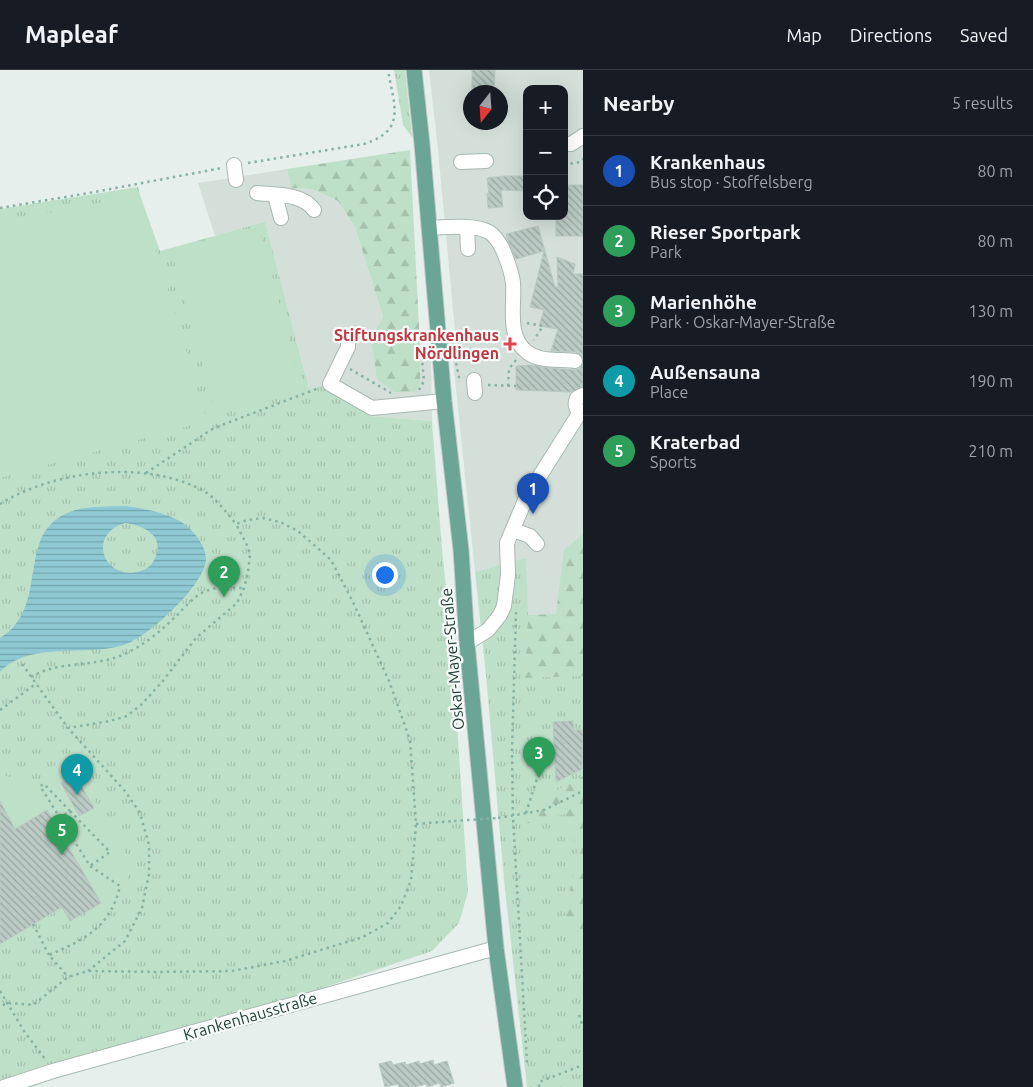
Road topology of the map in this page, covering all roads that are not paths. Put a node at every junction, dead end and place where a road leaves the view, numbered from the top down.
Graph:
1 (414, 70) edge
2 (583, 136) edge
3 (568, 144) edge
4 (486, 161) dead end
5 (461, 162) dead end
6 (234, 165) dead end
7 (236, 180) dead end
8 (257, 193) dead end
9 (275, 195) junction
10 (314, 210) dead end
11 (281, 218) dead end
12 (467, 227) junction
13 (429, 228) junction
14 (468, 249) dead end
15 (348, 340) dead end
16 (575, 361) dead end
17 (583, 395) edge
18 (444, 401) junction
19 (582, 413) edge
20 (513, 530) junction
21 (538, 544) dead end
22 (468, 643) junction
23 (496, 948) junction
24 (4, 1087) edge
25 (515, 1087) edge

1 - 13 main road, Oskar-Mayer-Straße
2 - 3 street
4 - 5 street
6 - 7 street
8 - 9 street
9 - 10 street
9 - 11 street
12 - 13 street
12 - 14 street
12 - 16 street
13 - 18 main road, Oskar-Mayer-Straße
15 - 18 street
17 - 19 street
18 - 22 main road, Oskar-Mayer-Straße
19 - 20 street
20 - 21 street
20 - 22 street
22 - 23 main road, Oskar-Mayer-Straße
23 - 24 street, Krankenhausstraße
23 - 25 main road, Oskar-Mayer-Straße

